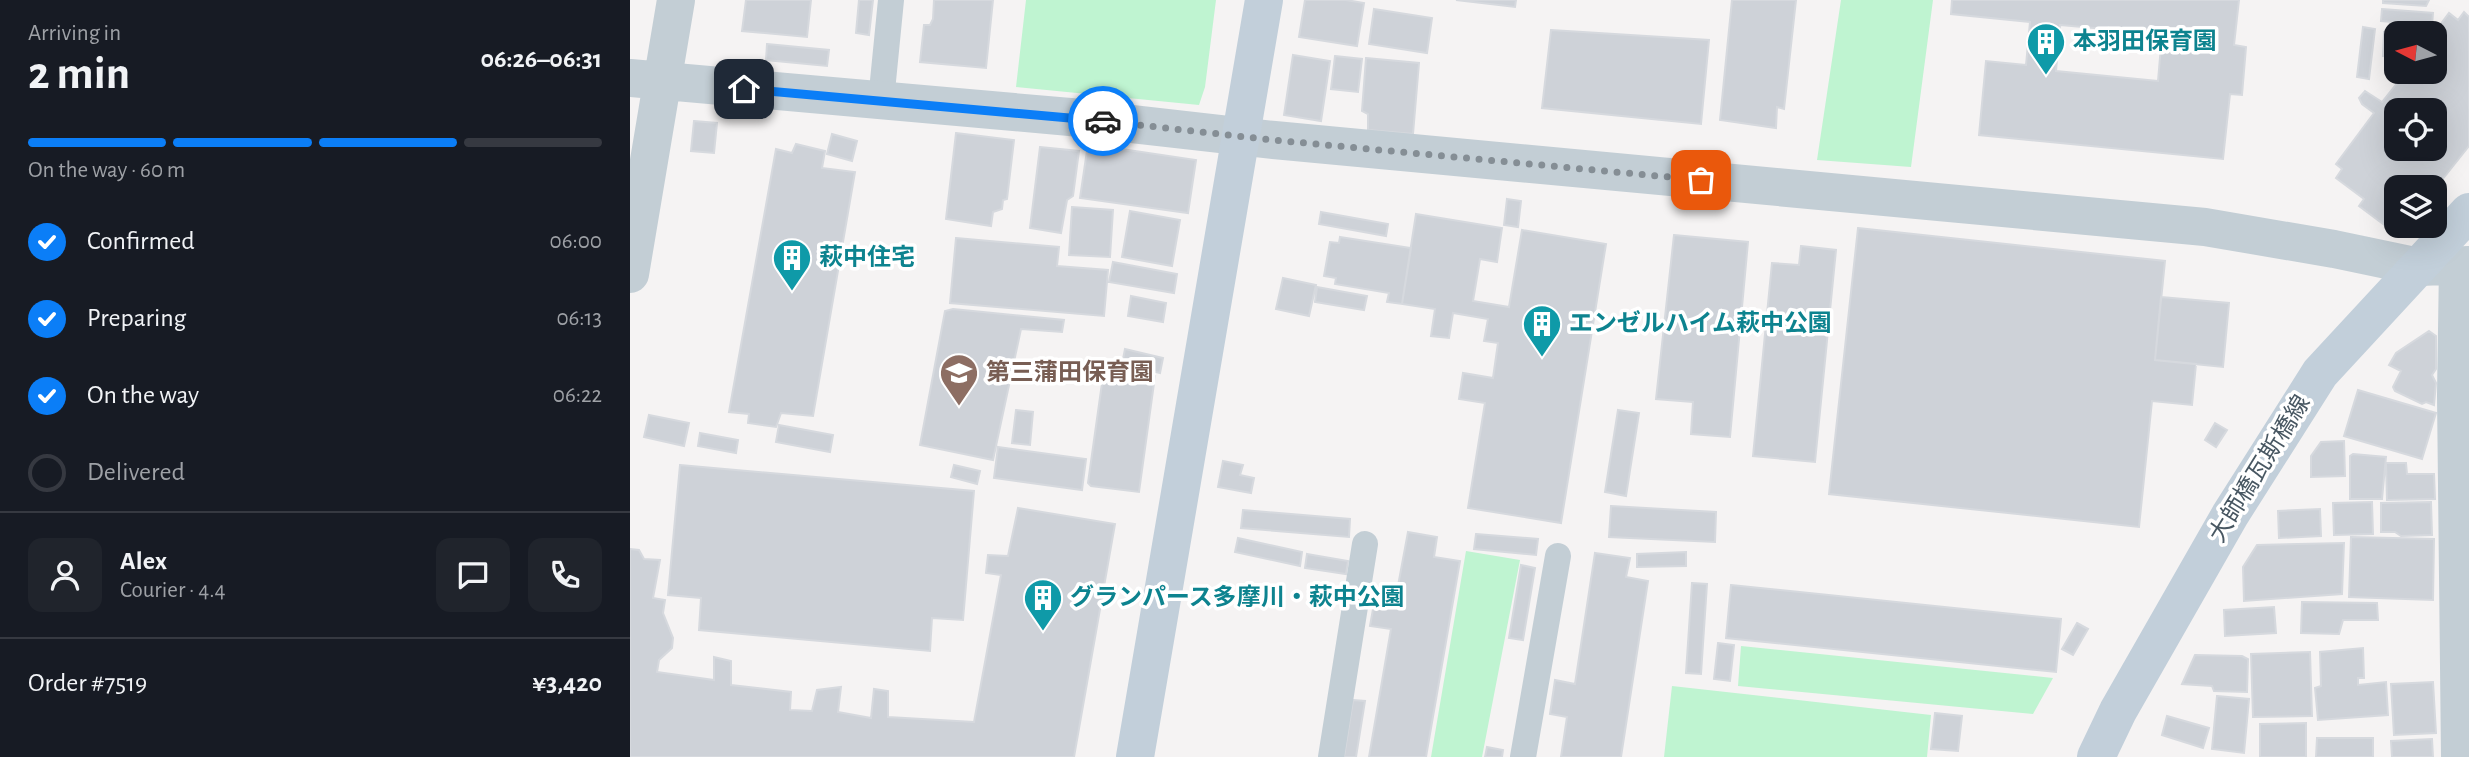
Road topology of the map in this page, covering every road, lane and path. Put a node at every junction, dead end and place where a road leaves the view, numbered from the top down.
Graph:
1 (676, 0) edge
2 (891, 0) edge
3 (1264, 0) edge
4 (646, 80) edge
5 (881, 101) junction
6 (1241, 136) junction
7 (2469, 212) edge
8 (2463, 265) edge
9 (2420, 267) junction
10 (630, 274) edge
11 (2463, 489) edge
12 (1365, 544) dead end
13 (1558, 556) dead end
14 (2464, 656) edge
15 (1135, 757) edge
16 (1331, 757) edge
17 (1522, 757) edge
18 (2096, 757) edge
19 (2460, 757) edge

1 - 4 street
2 - 5 lane
3 - 6 street
4 - 5 street
4 - 10 street
5 - 6 street
6 - 9 street
6 - 15 street
7 - 9 street, 大師橋瓦斯橋線
8 - 9 street
8 - 11 street
9 - 18 street, 大師橋瓦斯橋線
11 - 14 street
12 - 16 lane
13 - 17 lane
14 - 19 street

